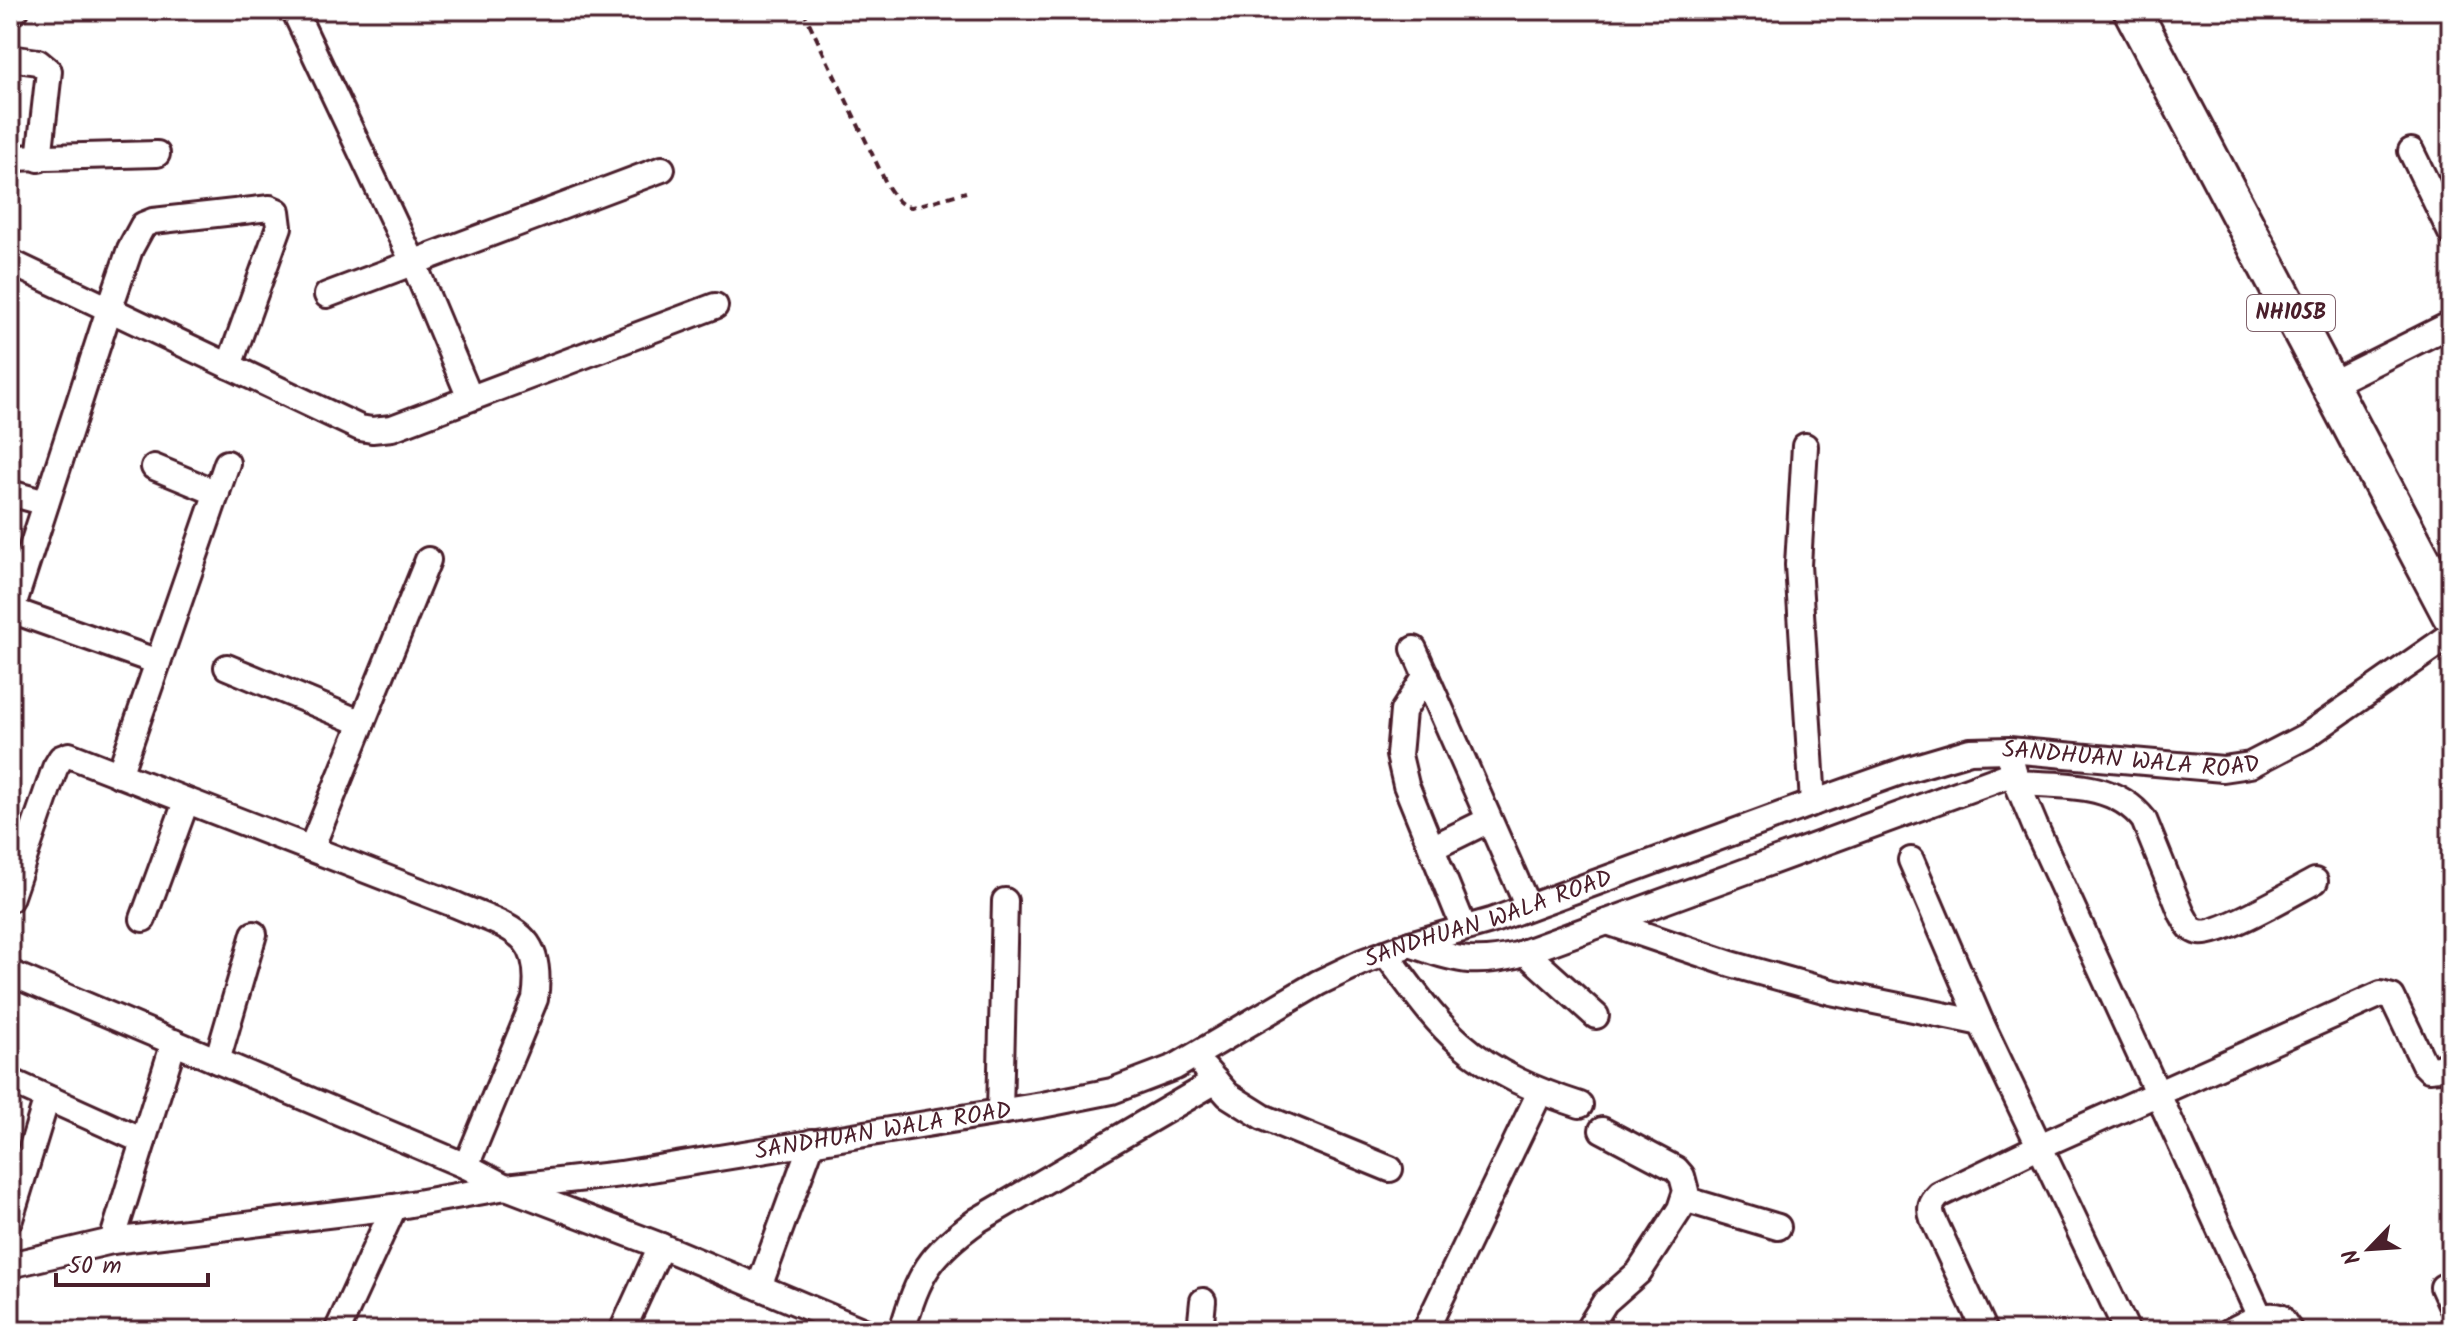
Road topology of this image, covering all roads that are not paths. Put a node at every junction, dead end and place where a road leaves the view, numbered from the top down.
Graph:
1 (16, 10) edge
2 (294, 10) edge
3 (2132, 10) edge
4 (10, 13) edge
5 (10, 58) edge
6 (2411, 151) dead end
7 (157, 154) dead end
8 (10, 158) edge
9 (39, 159) junction
10 (662, 169) dead end
11 (2451, 233) edge
12 (10, 262) edge
13 (413, 262) junction
14 (327, 295) dead end
15 (715, 306) dead end
16 (109, 310) junction
17 (2451, 324) edge
18 (229, 366) junction
19 (2329, 385) junction
20 (470, 398) junction
21 (1805, 446) dead end
22 (227, 463) dead end
23 (154, 467) dead end
24 (10, 493) edge
25 (217, 493) junction
26 (46, 503) junction
27 (428, 560) dead end
28 (11, 612) edge
29 (2451, 615) edge
30 (2451, 635) edge
31 (1414, 649) dead end
32 (158, 662) junction
33 (227, 667) dead end
34 (1426, 675) junction
35 (362, 723) junction
36 (2013, 768) junction
37 (119, 775) junction
38 (186, 802) junction
39 (1813, 803) junction
40 (1489, 820) junction
41 (1432, 848) junction
42 (311, 849) junction
43 (1911, 860) dead end
44 (2315, 881) dead end
45 (10, 899) edge
46 (1005, 901) dead end
47 (1528, 907) junction
48 (143, 919) dead end
49 (1607, 922) junction
50 (1464, 928) junction
51 (254, 934) dead end
52 (1410, 944) junction
53 (1525, 952) junction
54 (1385, 953) junction
55 (10, 973) edge
56 (1596, 1016) dead end
57 (1981, 1023) junction
58 (174, 1042) junction
59 (1193, 1057) junction
60 (217, 1061) junction
61 (2451, 1062) edge
62 (10, 1081) edge
63 (1216, 1081) junction
64 (1540, 1092) junction
65 (2158, 1094) junction
66 (47, 1098) junction
67 (1580, 1105) dead end
68 (1000, 1112) junction
69 (1602, 1130) dead end
70 (143, 1141) junction
71 (812, 1142) junction
72 (2040, 1146) junction
73 (466, 1166) junction
74 (1390, 1169) dead end
75 (506, 1187) junction
76 (1684, 1199) junction
77 (394, 1207) junction
78 (10, 1219) edge
79 (1778, 1227) dead end
80 (112, 1241) junction
81 (661, 1246) junction
82 (10, 1265) edge
83 (759, 1287) junction
84 (1203, 1301) dead end
85 (2260, 1317) junction
86 (336, 1331) edge
87 (622, 1331) edge
88 (862, 1331) edge
89 (902, 1331) edge
90 (1200, 1331) edge
91 (1425, 1331) edge
92 (1587, 1331) edge
93 (1985, 1331) edge
94 (2127, 1331) edge
95 (2230, 1331) edge
96 (2290, 1331) edge

1 - 4 street
2 - 13 street
3 - 19 highway, NH105B
5 - 9 street
6 - 11 street
7 - 9 street
8 - 9 street
10 - 13 street
12 - 16 street
13 - 14 street
13 - 20 street
15 - 20 street
16 - 18 street
16 - 18 street
16 - 26 street
17 - 19 street
18 - 20 street
19 - 29 highway, NH105B
21 - 39 street
22 - 25 street
23 - 25 street
24 - 26 street
25 - 32 street
26 - 28 street
27 - 35 street
28 - 32 street
30 - 36 street, SANDHUAN WALA ROAD
31 - 34 street
32 - 37 street
33 - 35 street
34 - 40 street
34 - 41 street
35 - 42 street
36 - 39 street, SANDHUAN WALA ROAD
36 - 44 street
36 - 49 street
36 - 65 street
37 - 38 street
37 - 45 street
38 - 42 street
38 - 48 street
39 - 47 street, SANDHUAN WALA ROAD
40 - 41 street
40 - 47 street
41 - 50 street
42 - 73 street
43 - 57 street
46 - 68 street
47 - 50 street, SANDHUAN WALA ROAD
49 - 53 street
49 - 57 street
50 - 52 street, SANDHUAN WALA ROAD
51 - 60 street
52 - 53 street
52 - 54 street, SANDHUAN WALA ROAD
53 - 56 street
54 - 59 street, SANDHUAN WALA ROAD
54 - 64 street
55 - 58 street
57 - 72 street
58 - 60 street
58 - 70 street
59 - 63 street
59 - 68 street, SANDHUAN WALA ROAD
60 - 73 street
61 - 65 street
62 - 66 street
63 - 74 street
63 - 89 street
64 - 67 street
64 - 91 street
65 - 72 street
65 - 85 street
66 - 70 street
66 - 78 street
68 - 71 street, SANDHUAN WALA ROAD
69 - 76 street
70 - 80 street
71 - 75 street, SANDHUAN WALA ROAD
71 - 83 street
72 - 93 street
72 - 94 street
73 - 75 street
75 - 77 street, SANDHUAN WALA ROAD
75 - 81 street
76 - 79 street
76 - 92 street
77 - 80 street, SANDHUAN WALA ROAD
77 - 86 street
80 - 82 street, SANDHUAN WALA ROAD
81 - 83 street
81 - 87 street
83 - 88 street
84 - 90 street
85 - 95 street
85 - 96 street

